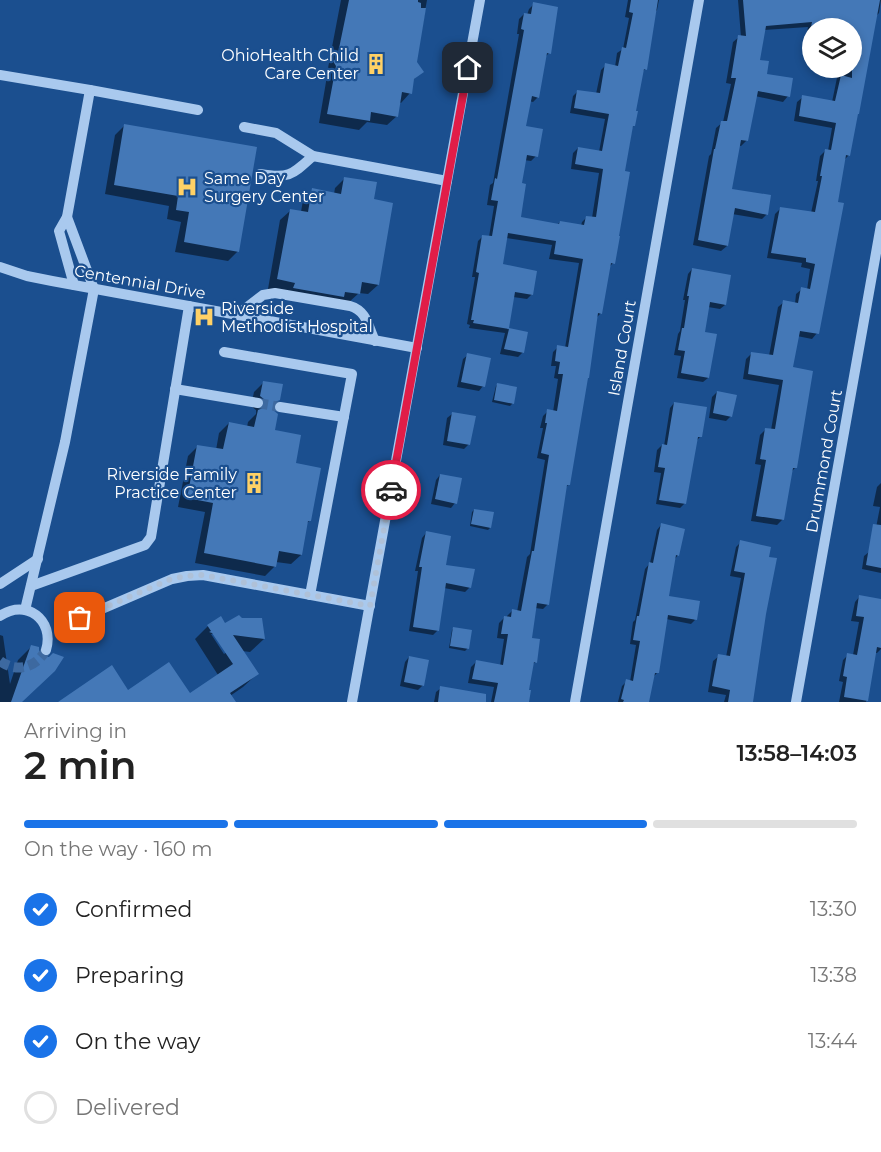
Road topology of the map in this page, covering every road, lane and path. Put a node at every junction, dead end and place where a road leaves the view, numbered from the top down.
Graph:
1 (480, 0) edge
2 (699, 0) edge
3 (0, 75) edge
4 (90, 90) junction
5 (198, 110) dead end
6 (244, 127) dead end
7 (313, 156) junction
8 (260, 174) dead end
9 (447, 181) junction
10 (68, 217) junction
11 (881, 225) edge
12 (0, 267) edge
13 (74, 285) junction
14 (94, 289) junction
15 (189, 306) junction
16 (237, 315) junction
17 (375, 341) junction
18 (417, 348) junction
19 (224, 352) dead end
20 (175, 389) junction
21 (258, 403) tunnel mouth
22 (280, 407) tunnel mouth
23 (344, 417) junction
24 (38, 559) junction
25 (0, 584) edge
26 (31, 586) junction
27 (310, 595) junction
28 (370, 606) junction
29 (25, 610) junction
30 (0, 616) edge
31 (74, 621) dead end
32 (46, 650) dead end
33 (352, 702) edge
34 (575, 702) edge
35 (796, 702) edge

1 - 9 street
2 - 34 street, Island Court
3 - 4 street
4 - 5 street
4 - 10 street
6 - 7 street
7 - 8 street
7 - 9 street
9 - 18 street
10 - 13 street
10 - 14 street
11 - 35 street, Drummond Court
12 - 13 street, Centennial Drive
13 - 14 street, Centennial Drive
14 - 15 street, Centennial Drive
14 - 24 street
15 - 16 street, Centennial Drive
15 - 20 street
16 - 17 street, Centennial Drive
16 - 17 street
17 - 18 street, Centennial Drive
18 - 28 street
19 - 23 street
20 - 21 street
20 - 26 street
22 - 23 street
23 - 27 street
24 - 25 street
24 - 26 street
26 - 29 street
27 - 28 street
27 - 31 street
28 - 33 street
29 - 30 street
29 - 32 street

